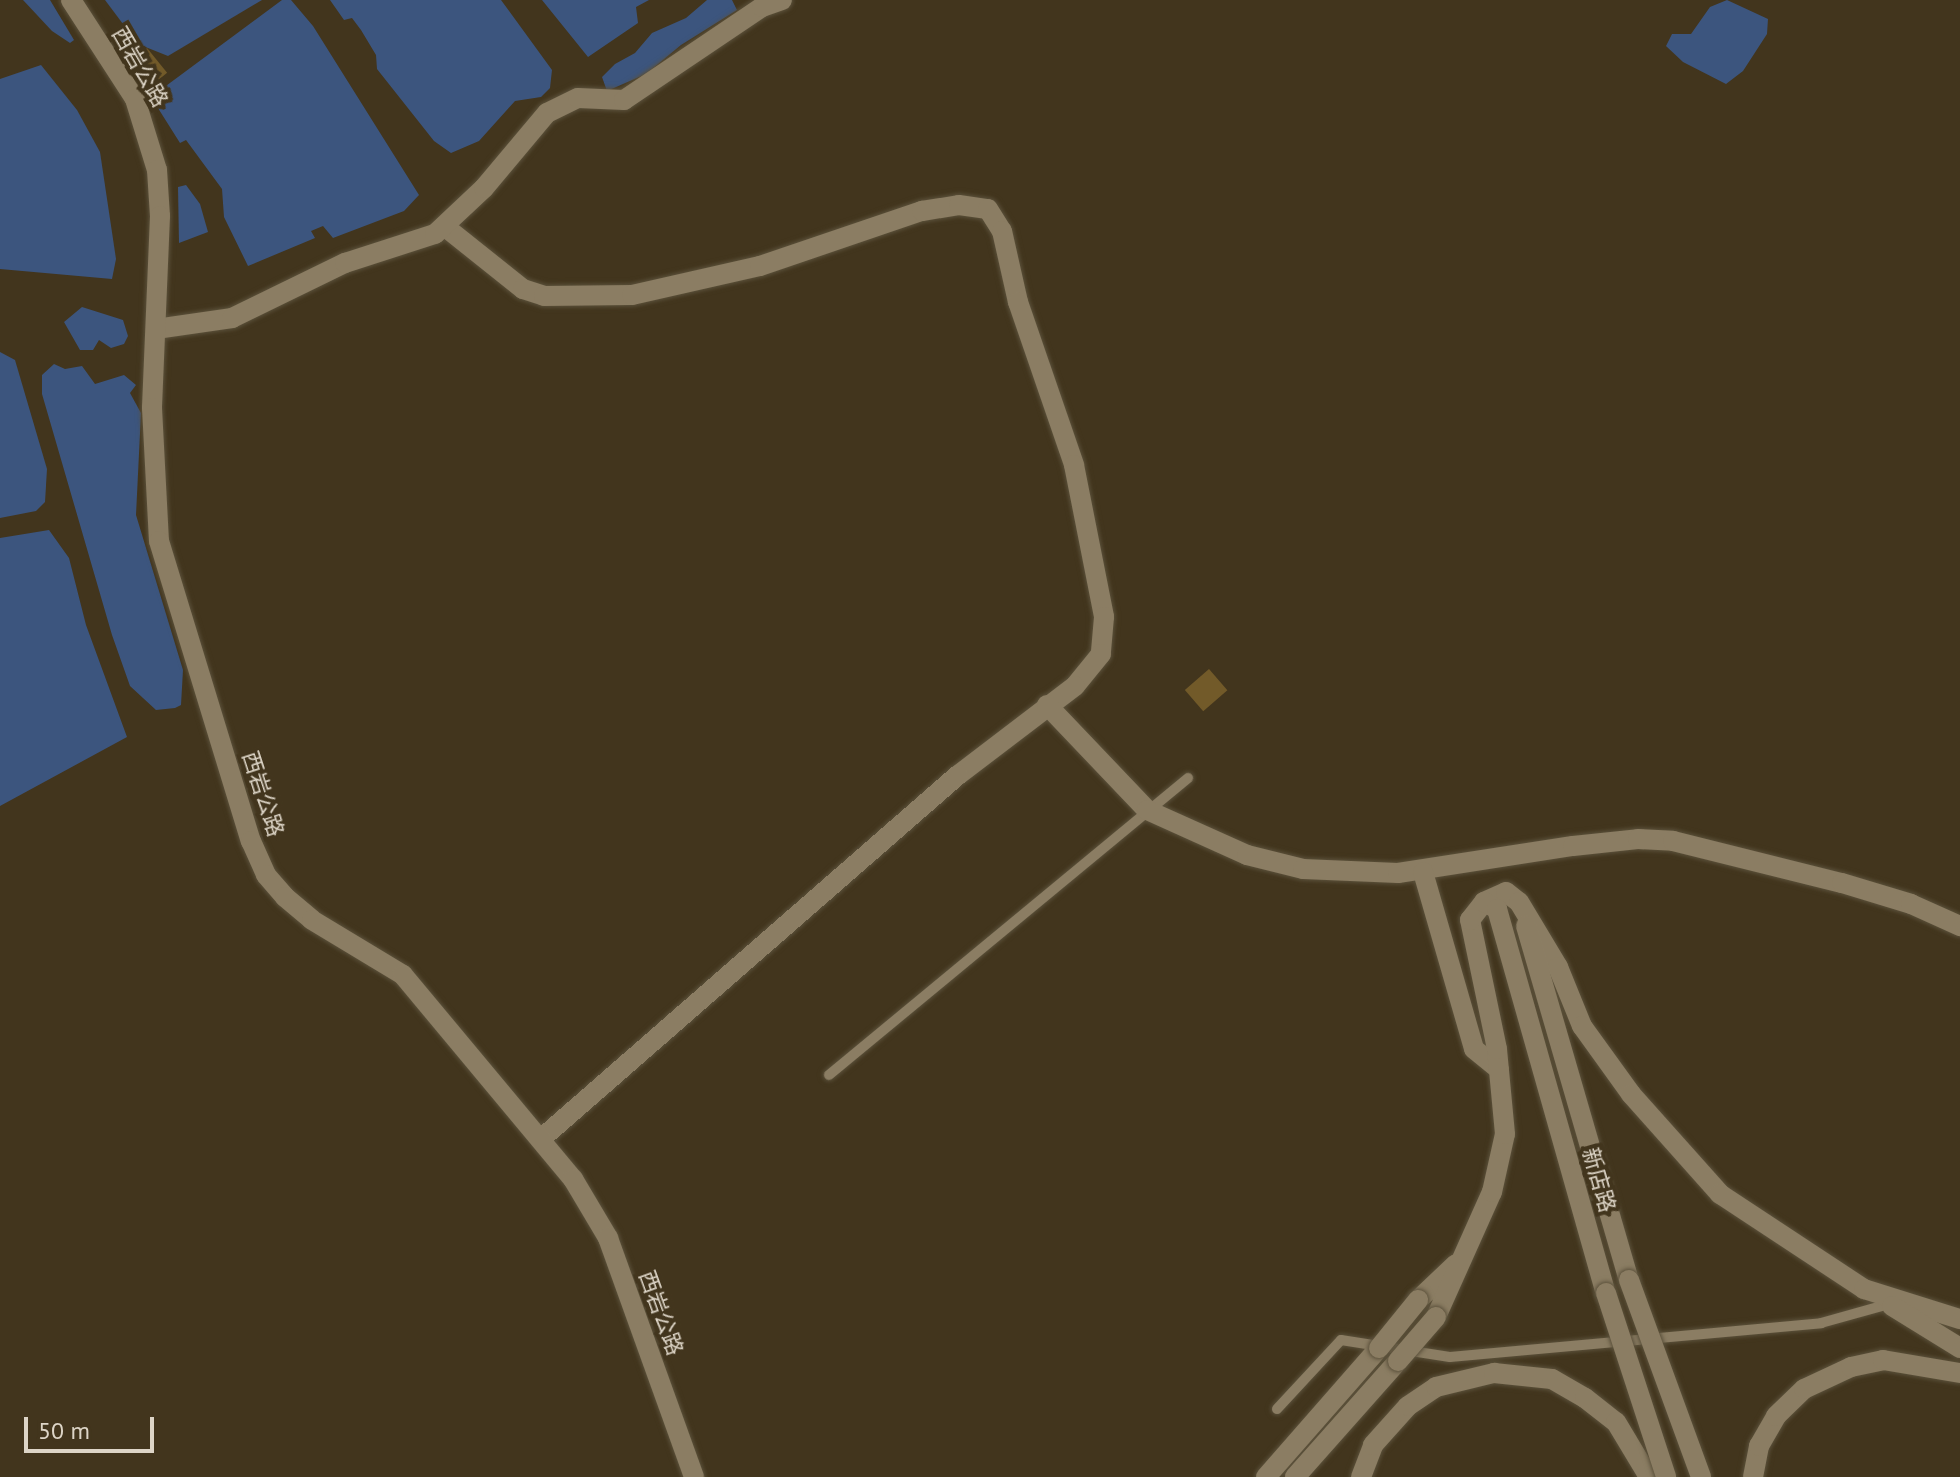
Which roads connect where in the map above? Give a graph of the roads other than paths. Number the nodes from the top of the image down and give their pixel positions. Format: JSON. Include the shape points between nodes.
{"nodes":[{"id":1,"x":71,"y":0,"type":"edge"},
{"id":2,"x":782,"y":0,"type":"edge"},
{"id":3,"x":444,"y":226,"type":"junction"},
{"id":4,"x":156,"y":329,"type":"junction"},
{"id":5,"x":1047,"y":705,"type":"junction"},
{"id":6,"x":1188,"y":778,"type":"dead end"},
{"id":7,"x":1147,"y":810,"type":"junction"},
{"id":8,"x":1423,"y":872,"type":"junction"},
{"id":9,"x":1484,"y":902,"type":"junction"},
{"id":10,"x":1519,"y":902,"type":"junction"},
{"id":11,"x":1960,"y":926,"type":"edge"},
{"id":12,"x":1499,"y":1069,"type":"junction"},
{"id":13,"x":829,"y":1075,"type":"dead end"},
{"id":14,"x":542,"y":1138,"type":"junction"},
{"id":15,"x":1468,"y":1253,"type":"junction"},
{"id":16,"x":1864,"y":1289,"type":"junction"},
{"id":17,"x":1889,"y":1304,"type":"junction"},
{"id":18,"x":1960,"y":1319,"type":"edge"},
{"id":19,"x":1960,"y":1348,"type":"edge"},
{"id":20,"x":1960,"y":1373,"type":"edge"},
{"id":21,"x":1277,"y":1409,"type":"dead end"},
{"id":22,"x":694,"y":1477,"type":"edge"},
{"id":23,"x":1266,"y":1477,"type":"edge"},
{"id":24,"x":1295,"y":1477,"type":"edge"},
{"id":25,"x":1361,"y":1477,"type":"edge"},
{"id":26,"x":1649,"y":1477,"type":"edge"},
{"id":27,"x":1666,"y":1477,"type":"edge"},
{"id":28,"x":1701,"y":1477,"type":"edge"},
{"id":29,"x":1753,"y":1477,"type":"edge"}],
"edges":[{"from":1,"to":4,"type":"street","name":"西岩公路","via":[[145,124],[160,216]]},
{"from":2,"to":3,"type":"street","via":[[762,7],[624,100],[578,98],[547,113]]},
{"from":3,"to":4,"type":"street","via":[[435,234],[345,263],[232,318]]},
{"from":3,"to":5,"type":"street","via":[[523,289],[544,296],[632,295],[760,266],[922,211],[959,205],[988,209],[1002,231],[1027,329],[1074,465],[1104,617],[1101,654],[1075,686]]},
{"from":4,"to":14,"type":"street","name":"西岩公路","via":[[153,495],[159,541],[266,875],[312,920],[403,975]]},
{"from":5,"to":7,"type":"street"},
{"from":5,"to":14,"type":"street","via":[[671,1021]]},
{"from":6,"to":7,"type":"lane"},
{"from":7,"to":8,"type":"street","via":[[1247,855],[1303,869]]},
{"from":7,"to":13,"type":"lane"},
{"from":8,"to":11,"type":"street","via":[[1573,846],[1673,841],[1856,887]]},
{"from":8,"to":12,"type":"street","via":[[1474,1049]]},
{"from":9,"to":10,"type":"street","via":[[1506,892]]},
{"from":9,"to":12,"type":"street","via":[[1470,920]]},
{"from":9,"to":27,"type":"street","name":"新店路","bridge":true,"via":[[1497,909],[1606,1293]]},
{"from":10,"to":16,"type":"street","via":[[1558,967],[1582,1026],[1631,1094],[1720,1194]]},
{"from":10,"to":28,"type":"street","name":"新店路","bridge":true,"via":[[1629,1280]]},
{"from":12,"to":15,"type":"street","via":[[1505,1134],[1492,1192]]},
{"from":14,"to":22,"type":"street","name":"西岩公路","via":[[608,1238]]},
{"from":15,"to":23,"type":"street","bridge":true,"via":[[1418,1300]]},
{"from":15,"to":24,"type":"street","bridge":true,"via":[[1436,1317]]},
{"from":16,"to":17,"type":"street"},
{"from":16,"to":18,"type":"street"},
{"from":17,"to":19,"type":"street"},
{"from":17,"to":21,"type":"lane","via":[[1821,1323],[1450,1357],[1341,1340]]},
{"from":20,"to":29,"type":"street","via":[[1883,1360],[1804,1389],[1776,1416],[1759,1446]]},
{"from":25,"to":26,"type":"street","via":[[1373,1445],[1408,1406],[1436,1387],[1494,1373],[1552,1379],[1616,1422]]}]}
